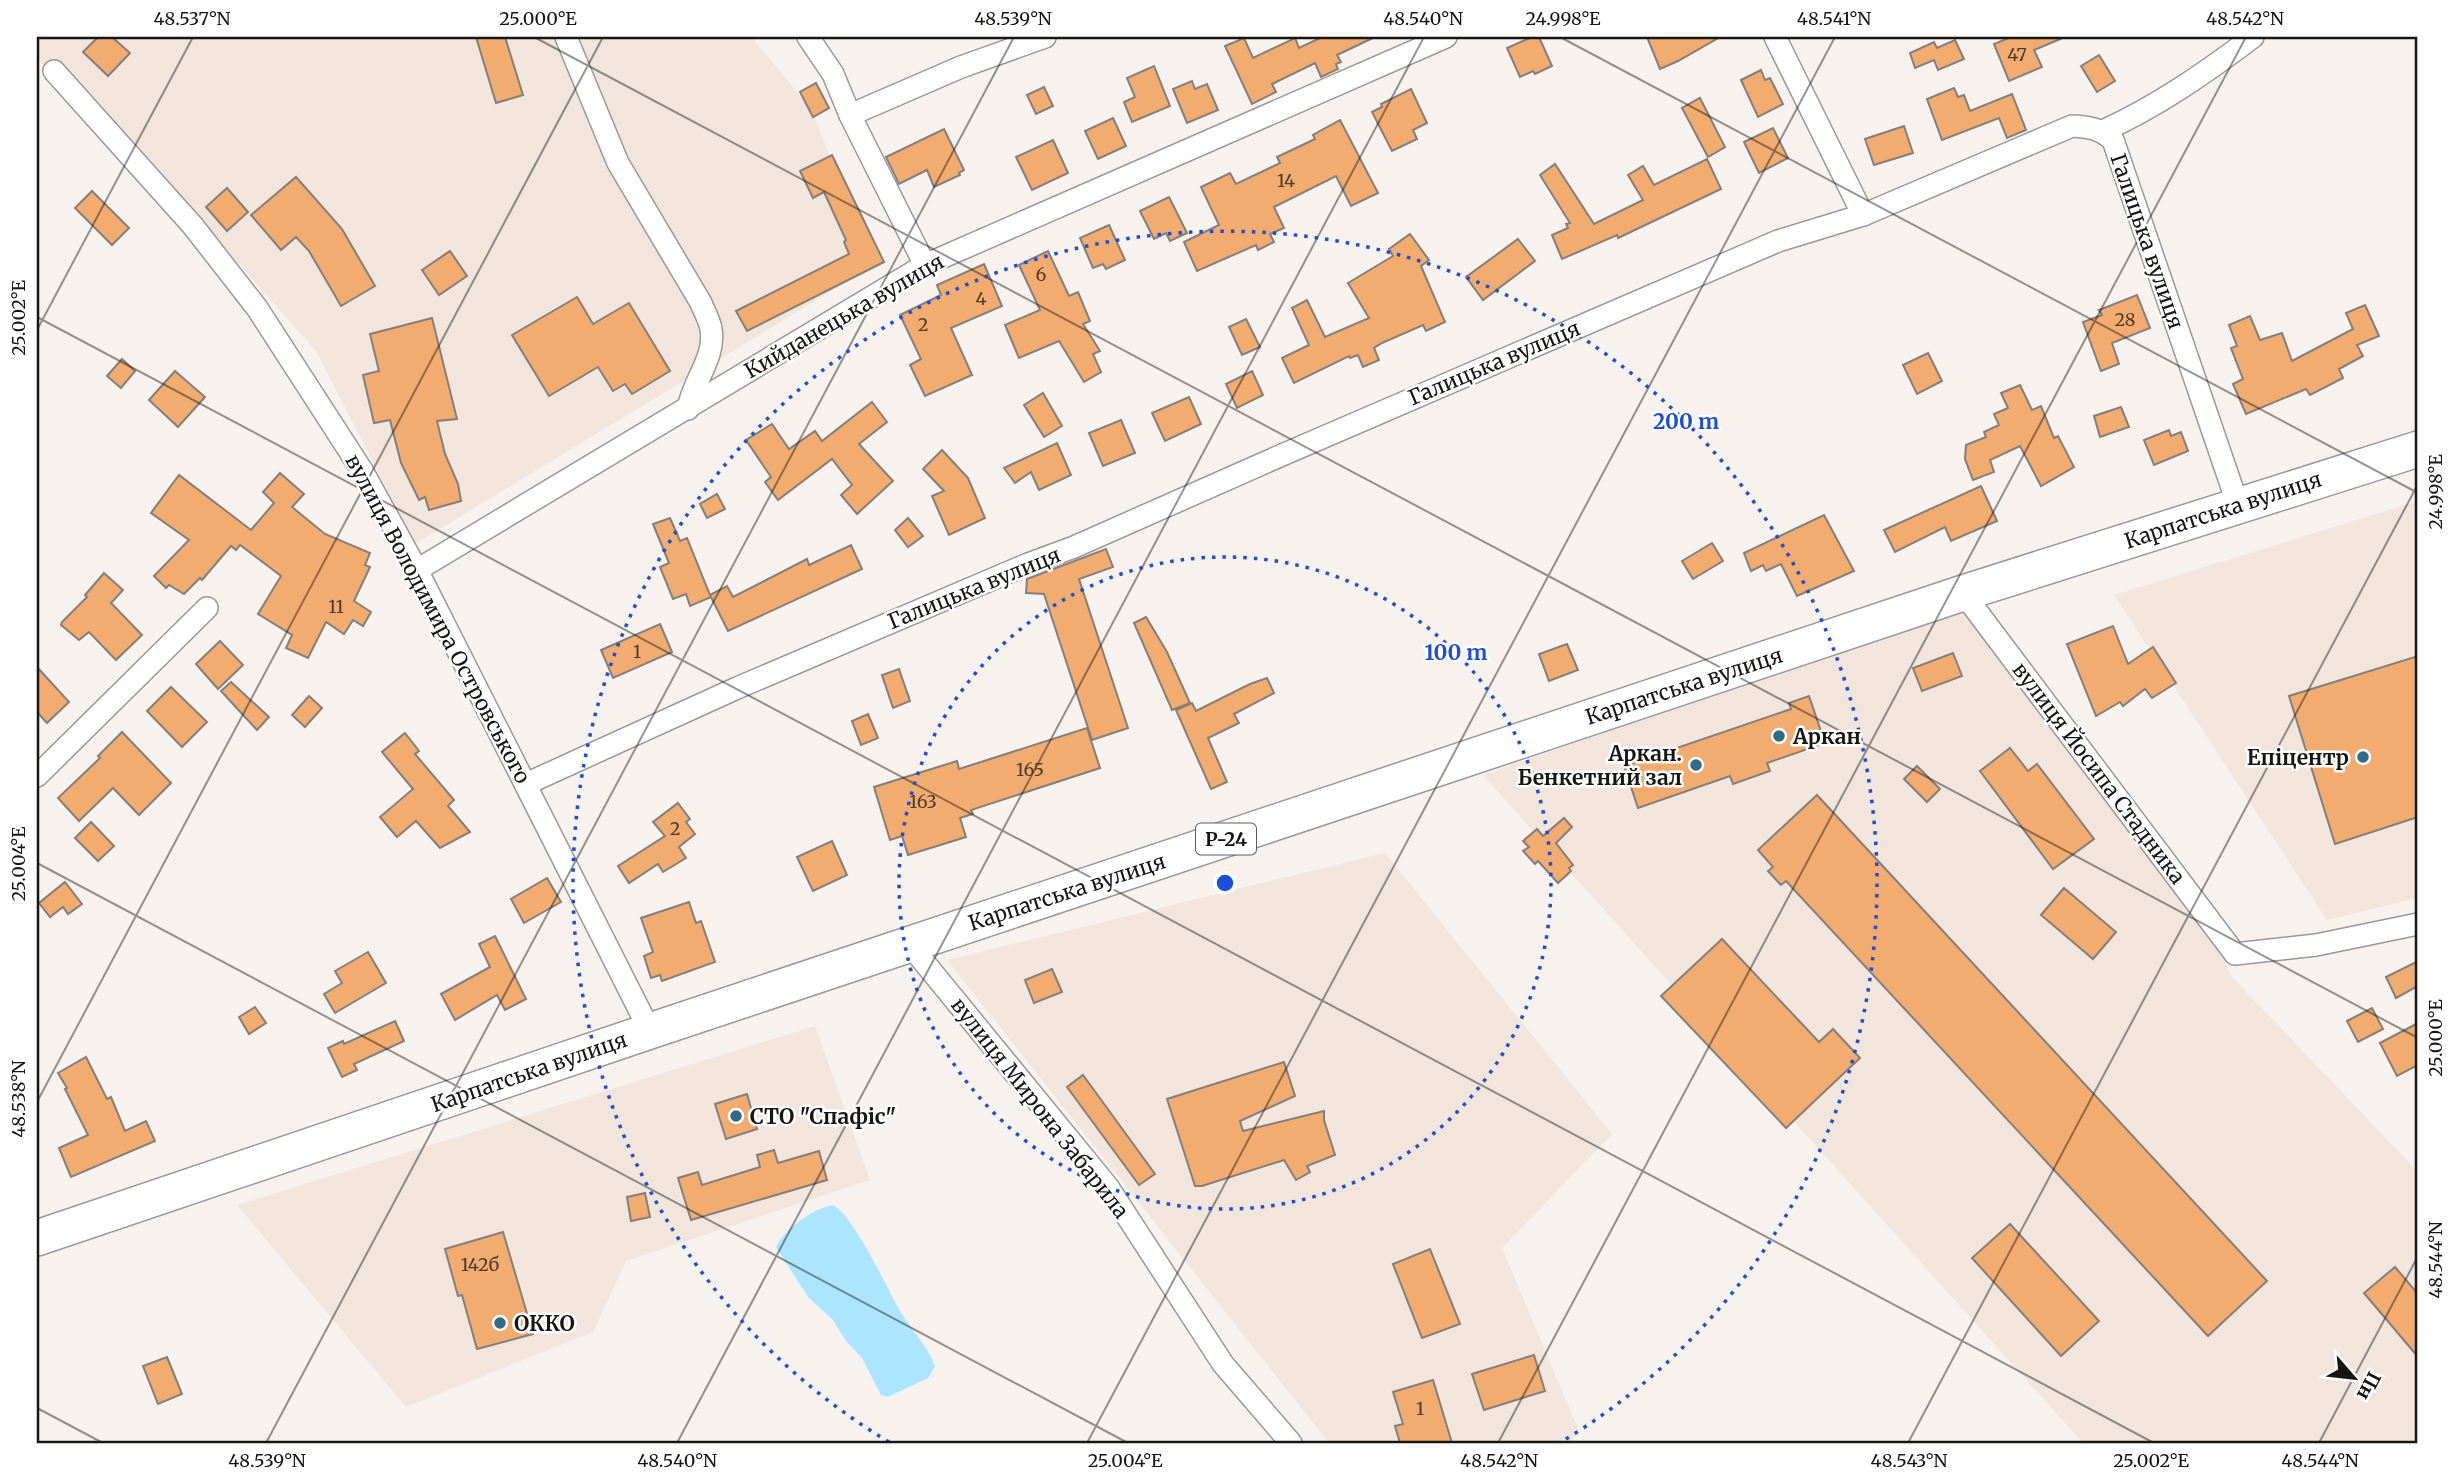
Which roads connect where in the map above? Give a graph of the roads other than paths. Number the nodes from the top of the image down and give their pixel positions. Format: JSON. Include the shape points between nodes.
{"nodes":[{"id":1,"x":566,"y":37,"type":"edge"},
{"id":2,"x":808,"y":37,"type":"edge"},
{"id":3,"x":1045,"y":37,"type":"edge"},
{"id":4,"x":1446,"y":37,"type":"edge"},
{"id":5,"x":1775,"y":37,"type":"edge"},
{"id":6,"x":2253,"y":37,"type":"edge"},
{"id":7,"x":54,"y":71,"type":"dead end"},
{"id":8,"x":850,"y":115,"type":"junction"},
{"id":9,"x":2103,"y":131,"type":"junction"},
{"id":10,"x":1863,"y":215,"type":"junction"},
{"id":11,"x":925,"y":265,"type":"junction"},
{"id":12,"x":688,"y":409,"type":"junction"},
{"id":13,"x":2418,"y":449,"type":"edge"},
{"id":14,"x":2238,"y":505,"type":"junction"},
{"id":15,"x":417,"y":570,"type":"junction"},
{"id":16,"x":1963,"y":593,"type":"junction"},
{"id":17,"x":207,"y":608,"type":"dead end"},
{"id":18,"x":37,"y":776,"type":"edge"},
{"id":19,"x":526,"y":783,"type":"junction"},
{"id":20,"x":2418,"y":924,"type":"edge"},
{"id":21,"x":910,"y":945,"type":"junction"},
{"id":22,"x":650,"y":1031,"type":"junction"},
{"id":23,"x":37,"y":1238,"type":"edge"},
{"id":24,"x":1291,"y":1443,"type":"edge"}],
"edges":[{"from":1,"to":12,"type":"street","via":[[618,163],[701,303],[711,328],[712,346]]},
{"from":2,"to":8,"type":"street","via":[[833,74]]},
{"from":3,"to":8,"type":"street"},
{"from":4,"to":11,"type":"street","name":"Кийданецька вулиця"},
{"from":5,"to":10,"type":"street"},
{"from":6,"to":9,"type":"street","via":[[2179,91]]},
{"from":7,"to":15,"type":"street","name":"вулиця Володимира Островського","via":[[193,226],[257,308],[363,472]]},
{"from":8,"to":11,"type":"street"},
{"from":9,"to":10,"type":"street","name":"Галицька вулиця","via":[[2072,126]]},
{"from":9,"to":14,"type":"street","name":"Галицька вулиця","via":[[2113,140]]},
{"from":10,"to":19,"type":"street","name":"Галицька вулиця","via":[[1753,251]]},
{"from":11,"to":12,"type":"street","name":"Кийданецька вулиця"},
{"from":12,"to":15,"type":"street","name":"Кийданецька вулиця"},
{"from":13,"to":14,"type":"main road","name":"Карпатська вулиця","number":"Р-24"},
{"from":14,"to":16,"type":"main road","name":"Карпатська вулиця","number":"Р-24"},
{"from":15,"to":19,"type":"street","name":"вулиця Володимира Островського"},
{"from":16,"to":20,"type":"street","name":"вулиця Йосипа Стадника","via":[[2235,954],[2316,945]]},
{"from":16,"to":21,"type":"main road","name":"Карпатська вулиця","number":"Р-24"},
{"from":17,"to":18,"type":"street"},
{"from":19,"to":22,"type":"street","name":"вулиця Володимира Островського"},
{"from":21,"to":22,"type":"main road","name":"Карпатська вулиця","number":"Р-24"},
{"from":21,"to":24,"type":"street","name":"вулиця Мирона Забарила","via":[[1108,1187],[1223,1364]]},
{"from":22,"to":23,"type":"main road","name":"Карпатська вулиця","number":"Р-24"}]}
